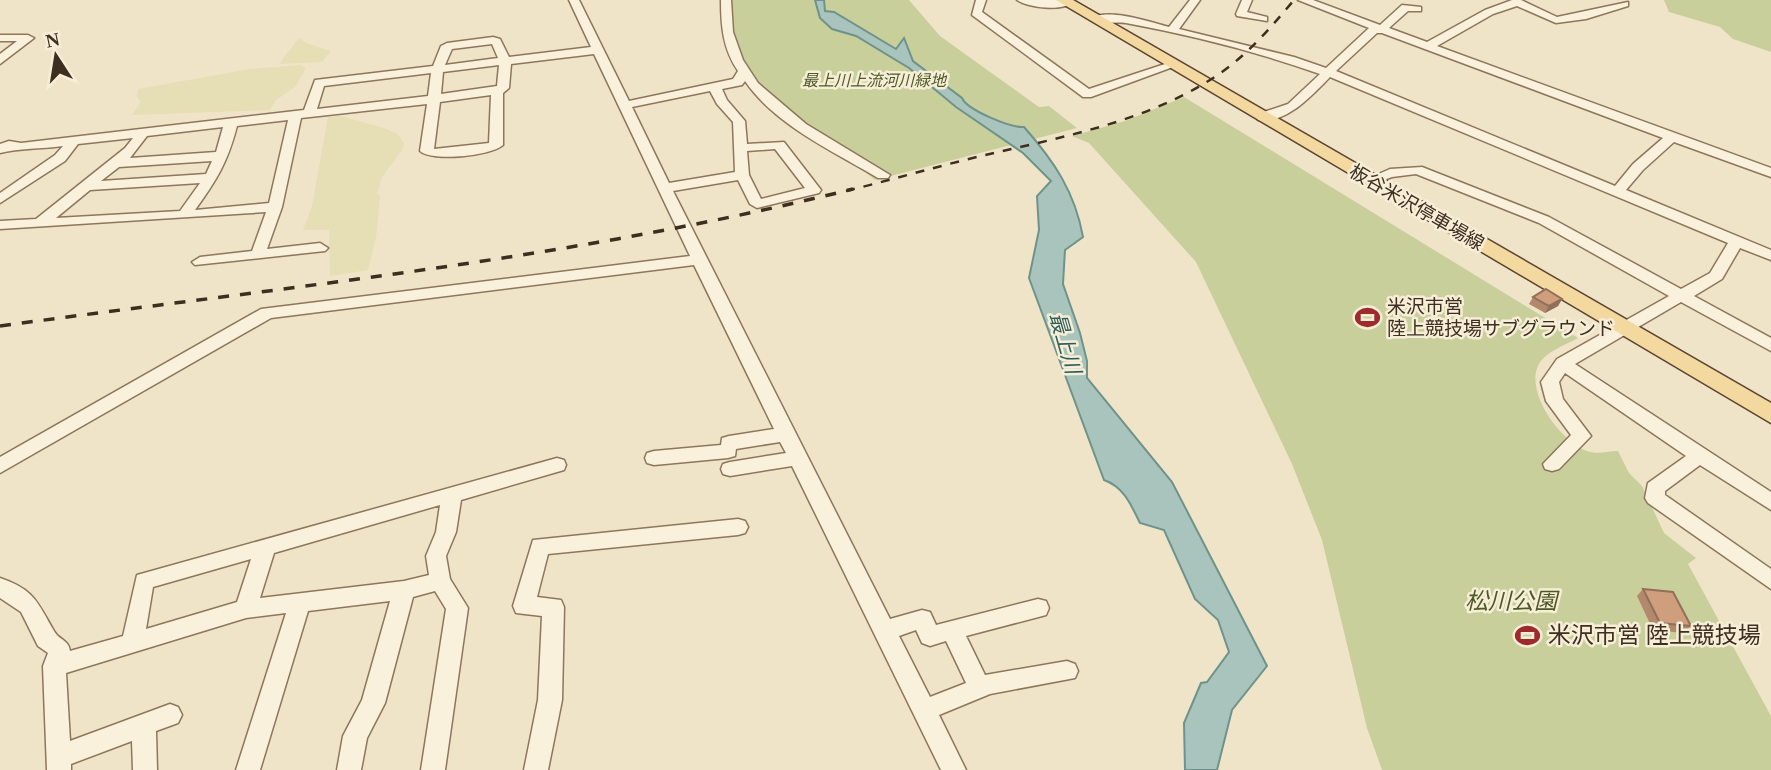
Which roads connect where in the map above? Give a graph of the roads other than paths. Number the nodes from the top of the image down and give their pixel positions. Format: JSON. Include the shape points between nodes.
{"nodes":[{"id":1,"x":574,"y":0,"type":"edge"},
{"id":2,"x":726,"y":0,"type":"edge"},
{"id":3,"x":981,"y":0,"type":"edge"},
{"id":4,"x":1022,"y":0,"type":"edge"},
{"id":5,"x":1195,"y":0,"type":"edge"},
{"id":6,"x":1247,"y":0,"type":"edge"},
{"id":7,"x":1303,"y":0,"type":"edge"},
{"id":8,"x":1065,"y":2,"type":"edge"},
{"id":9,"x":1624,"y":4,"type":"dead end"},
{"id":10,"x":1417,"y":9,"type":"dead end"},
{"id":11,"x":1095,"y":19,"type":"junction"},
{"id":12,"x":1264,"y":19,"type":"dead end"},
{"id":13,"x":1378,"y":29,"type":"junction"},
{"id":14,"x":1172,"y":31,"type":"junction"},
{"id":15,"x":0,"y":38,"type":"edge"},
{"id":16,"x":1426,"y":47,"type":"junction"},
{"id":17,"x":598,"y":50,"type":"junction"},
{"id":18,"x":0,"y":60,"type":"edge"},
{"id":19,"x":505,"y":60,"type":"junction"},
{"id":20,"x":1175,"y":64,"type":"junction"},
{"id":21,"x":438,"y":68,"type":"junction"},
{"id":22,"x":1330,"y":73,"type":"junction"},
{"id":23,"x":743,"y":74,"type":"junction"},
{"id":24,"x":716,"y":88,"type":"junction"},
{"id":25,"x":497,"y":91,"type":"junction"},
{"id":26,"x":434,"y":99,"type":"junction"},
{"id":27,"x":625,"y":105,"type":"junction"},
{"id":28,"x":302,"y":115,"type":"junction"},
{"id":29,"x":1262,"y":117,"type":"junction"},
{"id":30,"x":231,"y":123,"type":"junction"},
{"id":31,"x":143,"y":133,"type":"junction"},
{"id":32,"x":1672,"y":137,"type":"junction"},
{"id":33,"x":74,"y":141,"type":"junction"},
{"id":34,"x":3,"y":143,"type":"edge"},
{"id":35,"x":741,"y":148,"type":"junction"},
{"id":36,"x":223,"y":156,"type":"junction"},
{"id":37,"x":115,"y":163,"type":"junction"},
{"id":38,"x":1771,"y":173,"type":"edge"},
{"id":39,"x":883,"y":174,"type":"dead end"},
{"id":40,"x":742,"y":175,"type":"junction"},
{"id":41,"x":212,"y":178,"type":"junction"},
{"id":42,"x":1372,"y":180,"type":"junction"},
{"id":43,"x":86,"y":186,"type":"junction"},
{"id":44,"x":666,"y":188,"type":"junction"},
{"id":45,"x":6,"y":189,"type":"edge"},
{"id":46,"x":1618,"y":191,"type":"junction"},
{"id":47,"x":0,"y":199,"type":"edge"},
{"id":48,"x":275,"y":207,"type":"junction"},
{"id":49,"x":184,"y":215,"type":"junction"},
{"id":50,"x":40,"y":223,"type":"junction"},
{"id":51,"x":4,"y":228,"type":"edge"},
{"id":52,"x":1737,"y":241,"type":"junction"},
{"id":53,"x":320,"y":248,"type":"dead end"},
{"id":54,"x":258,"y":255,"type":"junction"},
{"id":55,"x":1771,"y":255,"type":"edge"},
{"id":56,"x":700,"y":260,"type":"junction"},
{"id":57,"x":200,"y":262,"type":"dead end"},
{"id":58,"x":1681,"y":296,"type":"junction"},
{"id":59,"x":1623,"y":328,"type":"junction"},
{"id":60,"x":1771,"y":345,"type":"edge"},
{"id":61,"x":1563,"y":363,"type":"junction"},
{"id":62,"x":1771,"y":414,"type":"edge"},
{"id":63,"x":785,"y":433,"type":"junction"},
{"id":64,"x":729,"y":454,"type":"junction"},
{"id":65,"x":1699,"y":456,"type":"junction"},
{"id":66,"x":654,"y":458,"type":"dead end"},
{"id":67,"x":798,"y":458,"type":"junction"},
{"id":68,"x":1552,"y":464,"type":"dead end"},
{"id":69,"x":557,"y":465,"type":"dead end"},
{"id":70,"x":0,"y":466,"type":"edge"},
{"id":71,"x":452,"y":495,"type":"junction"},
{"id":72,"x":1771,"y":502,"type":"edge"},
{"id":73,"x":738,"y":527,"type":"dead end"},
{"id":74,"x":266,"y":545,"type":"junction"},
{"id":75,"x":1771,"y":580,"type":"edge"},
{"id":76,"x":440,"y":581,"type":"junction"},
{"id":77,"x":0,"y":587,"type":"edge"},
{"id":78,"x":404,"y":590,"type":"junction"},
{"id":79,"x":300,"y":602,"type":"junction"},
{"id":80,"x":246,"y":608,"type":"junction"},
{"id":81,"x":1038,"y":608,"type":"dead end"},
{"id":82,"x":952,"y":630,"type":"junction"},
{"id":83,"x":884,"y":631,"type":"junction"},
{"id":84,"x":133,"y":643,"type":"junction"},
{"id":85,"x":54,"y":666,"type":"junction"},
{"id":86,"x":1067,"y":671,"type":"dead end"},
{"id":87,"x":979,"y":686,"type":"junction"},
{"id":88,"x":924,"y":710,"type":"junction"},
{"id":89,"x":170,"y":715,"type":"dead end"},
{"id":90,"x":144,"y":724,"type":"junction"},
{"id":91,"x":59,"y":764,"type":"edge"},
{"id":92,"x":145,"y":770,"type":"edge"},
{"id":93,"x":248,"y":770,"type":"edge"},
{"id":94,"x":349,"y":770,"type":"edge"},
{"id":95,"x":433,"y":770,"type":"edge"},
{"id":96,"x":536,"y":770,"type":"edge"},
{"id":97,"x":954,"y":770,"type":"edge"}],
"edges":[{"from":1,"to":17,"type":"street"},
{"from":2,"to":23,"type":"street","via":[[727,36]]},
{"from":3,"to":20,"type":"street","via":[[976,13],[1087,94]]},
{"from":4,"to":8,"type":"street"},
{"from":5,"to":14,"type":"street"},
{"from":6,"to":12,"type":"street","via":[[1241,14]]},
{"from":7,"to":13,"type":"street"},
{"from":8,"to":11,"type":"main road","name":"板谷米沢停車場線"},
{"from":9,"to":16,"type":"street","via":[[1556,20],[1517,2]]},
{"from":10,"to":13,"type":"street","via":[[1406,7]]},
{"from":11,"to":14,"type":"street","via":[[1123,19]]},
{"from":11,"to":20,"type":"main road","name":"板谷米沢停車場線"},
{"from":13,"to":16,"type":"street"},
{"from":13,"to":22,"type":"street"},
{"from":14,"to":22,"type":"street"},
{"from":15,"to":18,"type":"street","via":[[27,38]]},
{"from":16,"to":32,"type":"street"},
{"from":17,"to":19,"type":"street"},
{"from":17,"to":27,"type":"street"},
{"from":19,"to":21,"type":"street"},
{"from":19,"to":21,"type":"street","via":[[496,41],[466,43],[447,46]]},
{"from":19,"to":25,"type":"street","via":[[503,88]]},
{"from":20,"to":29,"type":"main road","name":"板谷米沢停車場線"},
{"from":21,"to":26,"type":"street"},
{"from":21,"to":28,"type":"street","via":[[319,83]]},
{"from":22,"to":29,"type":"street","via":[[1292,107]]},
{"from":22,"to":46,"type":"street"},
{"from":23,"to":24,"type":"street","via":[[738,82]]},
{"from":23,"to":39,"type":"street","via":[[784,115]]},
{"from":24,"to":27,"type":"street"},
{"from":24,"to":35,"type":"street","via":[[739,121]]},
{"from":25,"to":26,"type":"street"},
{"from":25,"to":26,"type":"street","via":[[496,145],[489,148],[427,151]]},
{"from":26,"to":28,"type":"street"},
{"from":27,"to":44,"type":"street"},
{"from":28,"to":30,"type":"street"},
{"from":28,"to":48,"type":"street"},
{"from":29,"to":42,"type":"main road","name":"板谷米沢停車場線"},
{"from":30,"to":31,"type":"street"},
{"from":30,"to":36,"type":"street"},
{"from":31,"to":33,"type":"street"},
{"from":31,"to":37,"type":"street"},
{"from":32,"to":38,"type":"street"},
{"from":32,"to":46,"type":"street"},
{"from":33,"to":34,"type":"street","via":[[21,147]]},
{"from":33,"to":45,"type":"street","via":[[60,158]]},
{"from":35,"to":40,"type":"street"},
{"from":35,"to":40,"type":"street","via":[[779,145],[814,190],[757,204]]},
{"from":36,"to":37,"type":"street"},
{"from":36,"to":41,"type":"street"},
{"from":37,"to":43,"type":"street"},
{"from":40,"to":44,"type":"street"},
{"from":41,"to":43,"type":"street"},
{"from":41,"to":49,"type":"street"},
{"from":42,"to":58,"type":"street","via":[[1417,170],[1544,220]]},
{"from":42,"to":59,"type":"main road","name":"板谷米沢停車場線"},
{"from":43,"to":50,"type":"street"},
{"from":44,"to":56,"type":"street"},
{"from":45,"to":47,"type":"street"},
{"from":46,"to":52,"type":"street"},
{"from":48,"to":49,"type":"street"},
{"from":48,"to":54,"type":"street"},
{"from":49,"to":50,"type":"street"},
{"from":50,"to":51,"type":"street"},
{"from":52,"to":55,"type":"street"},
{"from":52,"to":58,"type":"street","via":[[1716,276]]},
{"from":53,"to":54,"type":"street"},
{"from":54,"to":57,"type":"street"},
{"from":56,"to":63,"type":"street"},
{"from":56,"to":70,"type":"street","via":[[267,313]]},
{"from":58,"to":59,"type":"street"},
{"from":58,"to":60,"type":"street"},
{"from":59,"to":61,"type":"street"},
{"from":59,"to":62,"type":"main road","name":"板谷米沢停車場線"},
{"from":61,"to":65,"type":"street"},
{"from":61,"to":68,"type":"street","via":[[1550,383],[1555,401],[1582,436]]},
{"from":63,"to":64,"type":"street"},
{"from":63,"to":67,"type":"street"},
{"from":64,"to":66,"type":"street"},
{"from":64,"to":67,"type":"street"},
{"from":65,"to":72,"type":"street"},
{"from":65,"to":75,"type":"street","via":[[1655,488],[1655,498]]},
{"from":67,"to":83,"type":"street"},
{"from":69,"to":71,"type":"street"},
{"from":71,"to":74,"type":"street"},
{"from":71,"to":76,"type":"street","via":[[446,532],[436,556]]},
{"from":73,"to":96,"type":"street","via":[[540,546],[524,606],[553,607],[550,700]]},
{"from":74,"to":80,"type":"street"},
{"from":74,"to":84,"type":"street","via":[[144,581]]},
{"from":76,"to":78,"type":"street"},
{"from":76,"to":95,"type":"street","via":[[457,608]]},
{"from":77,"to":85,"type":"street","via":[[29,605],[46,639],[60,649]]},
{"from":78,"to":79,"type":"street"},
{"from":78,"to":94,"type":"street","via":[[373,703],[355,736]]},
{"from":79,"to":80,"type":"street"},
{"from":79,"to":93,"type":"street"},
{"from":80,"to":84,"type":"street"},
{"from":81,"to":82,"type":"street"},
{"from":82,"to":83,"type":"street","via":[[930,636],[922,619]]},
{"from":82,"to":87,"type":"street"},
{"from":83,"to":88,"type":"street"},
{"from":84,"to":85,"type":"street"},
{"from":85,"to":91,"type":"street"},
{"from":86,"to":87,"type":"street"},
{"from":87,"to":88,"type":"street"},
{"from":88,"to":97,"type":"street"},
{"from":89,"to":90,"type":"street"},
{"from":90,"to":91,"type":"street"},
{"from":90,"to":92,"type":"street"}]}
